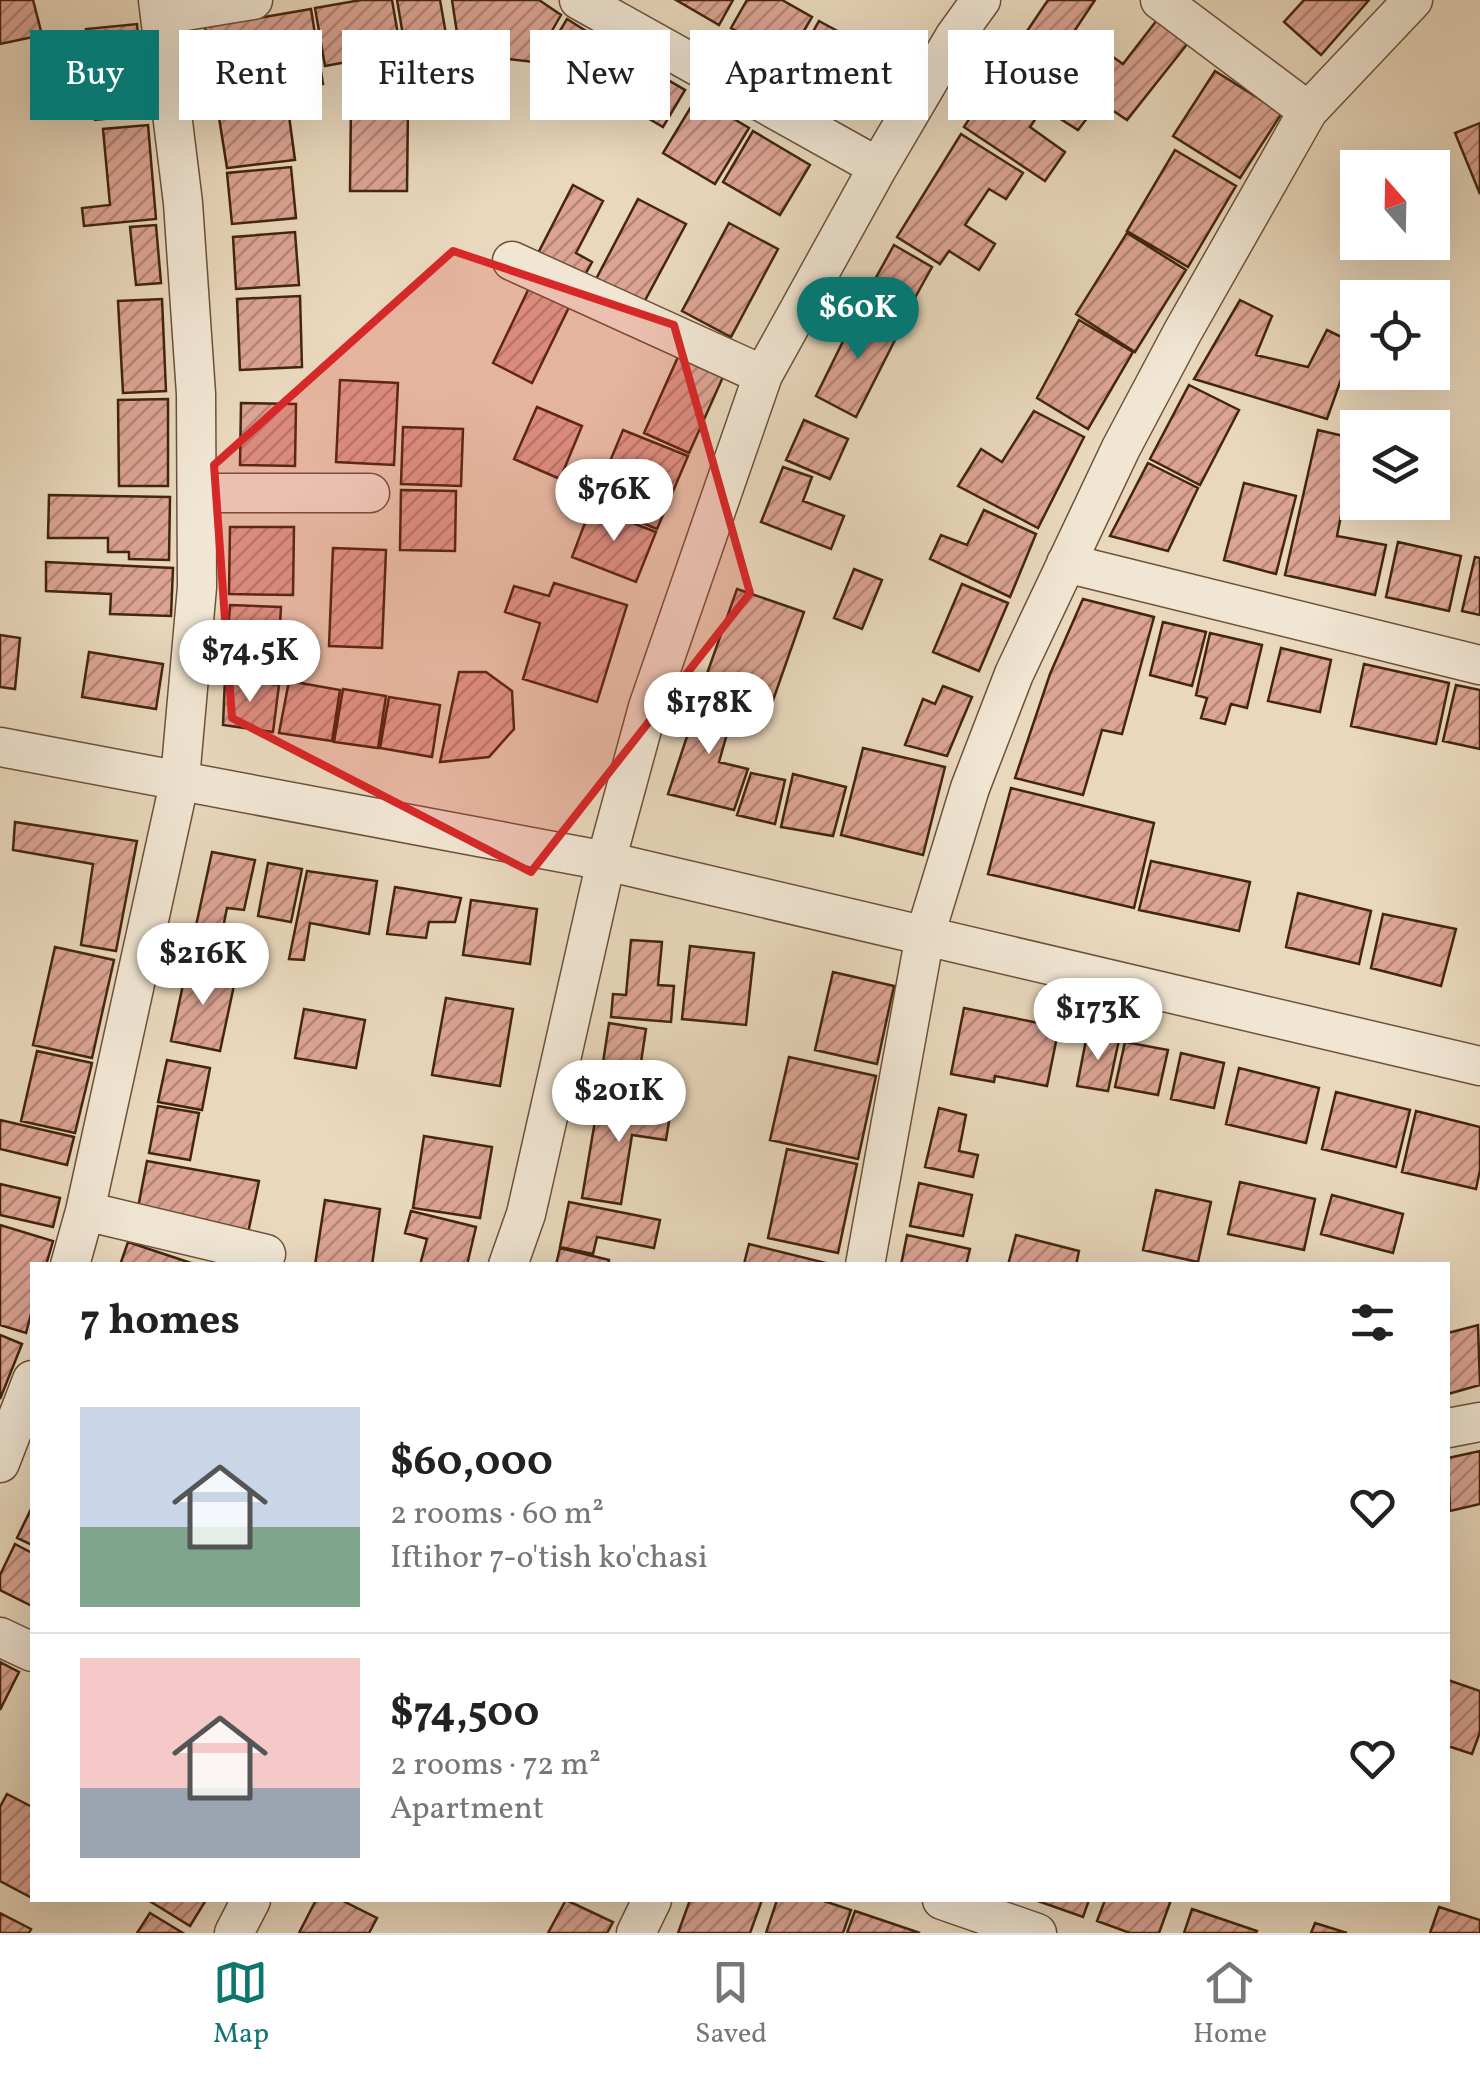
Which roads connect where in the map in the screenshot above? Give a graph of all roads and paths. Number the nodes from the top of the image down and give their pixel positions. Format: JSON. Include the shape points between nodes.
{"nodes":[{"id":1,"x":252,"y":0,"type":"edge"},
{"id":2,"x":579,"y":0,"type":"edge"},
{"id":3,"x":981,"y":0,"type":"edge"},
{"id":4,"x":1160,"y":0,"type":"edge"},
{"id":5,"x":1414,"y":0,"type":"edge"},
{"id":6,"x":159,"y":8,"type":"edge"},
{"id":7,"x":1308,"y":111,"type":"junction"},
{"id":8,"x":878,"y":167,"type":"junction"},
{"id":9,"x":512,"y":261,"type":"dead end"},
{"id":10,"x":764,"y":375,"type":"junction"},
{"id":11,"x":199,"y":493,"type":"junction"},
{"id":12,"x":370,"y":493,"type":"dead end"},
{"id":13,"x":1066,"y":563,"type":"junction"},
{"id":14,"x":1480,"y":665,"type":"edge"},
{"id":15,"x":0,"y":747,"type":"edge"},
{"id":16,"x":180,"y":778,"type":"junction"},
{"id":17,"x":606,"y":861,"type":"junction"},
{"id":18,"x":925,"y":935,"type":"junction"},
{"id":19,"x":1480,"y":1066,"type":"edge"},
{"id":20,"x":85,"y":1211,"type":"junction"},
{"id":21,"x":266,"y":1254,"type":"dead end"},
{"id":22,"x":71,"y":1262,"type":"edge"},
{"id":23,"x":509,"y":1262,"type":"edge"},
{"id":24,"x":866,"y":1262,"type":"edge"},
{"id":25,"x":30,"y":1385,"type":"edge"},
{"id":26,"x":1480,"y":1422,"type":"edge"},
{"id":27,"x":1450,"y":1428,"type":"edge"},
{"id":28,"x":0,"y":1463,"type":"edge"},
{"id":29,"x":0,"y":1637,"type":"edge"},
{"id":30,"x":30,"y":1651,"type":"edge"},
{"id":31,"x":250,"y":1902,"type":"edge"},
{"id":32,"x":651,"y":1902,"type":"edge"},
{"id":33,"x":948,"y":1902,"type":"edge"},
{"id":34,"x":234,"y":1933,"type":"edge"},
{"id":35,"x":636,"y":1933,"type":"edge"},
{"id":36,"x":1037,"y":1933,"type":"edge"}],
"edges":[{"from":1,"to":6,"type":"street"},
{"from":2,"to":8,"type":"street"},
{"from":3,"to":8,"type":"street"},
{"from":4,"to":7,"type":"street"},
{"from":5,"to":7,"type":"street"},
{"from":6,"to":11,"type":"street","via":[[183,203]]},
{"from":7,"to":13,"type":"street","via":[[1182,333]]},
{"from":8,"to":10,"type":"street"},
{"from":9,"to":10,"type":"street"},
{"from":10,"to":17,"type":"street","via":[[648,707]]},
{"from":11,"to":12,"type":"street"},
{"from":11,"to":16,"type":"street"},
{"from":13,"to":14,"type":"street"},
{"from":13,"to":18,"type":"street","via":[[970,788]]},
{"from":15,"to":16,"type":"street"},
{"from":16,"to":17,"type":"street"},
{"from":16,"to":20,"type":"street"},
{"from":17,"to":18,"type":"street"},
{"from":17,"to":23,"type":"street","via":[[526,1214]]},
{"from":18,"to":19,"type":"street"},
{"from":18,"to":24,"type":"street"},
{"from":20,"to":21,"type":"street"},
{"from":20,"to":22,"type":"street"},
{"from":25,"to":28,"type":"street"},
{"from":26,"to":27,"type":"street"},
{"from":29,"to":30,"type":"street"},
{"from":31,"to":34,"type":"street"},
{"from":32,"to":35,"type":"street"},
{"from":33,"to":36,"type":"street"}]}
